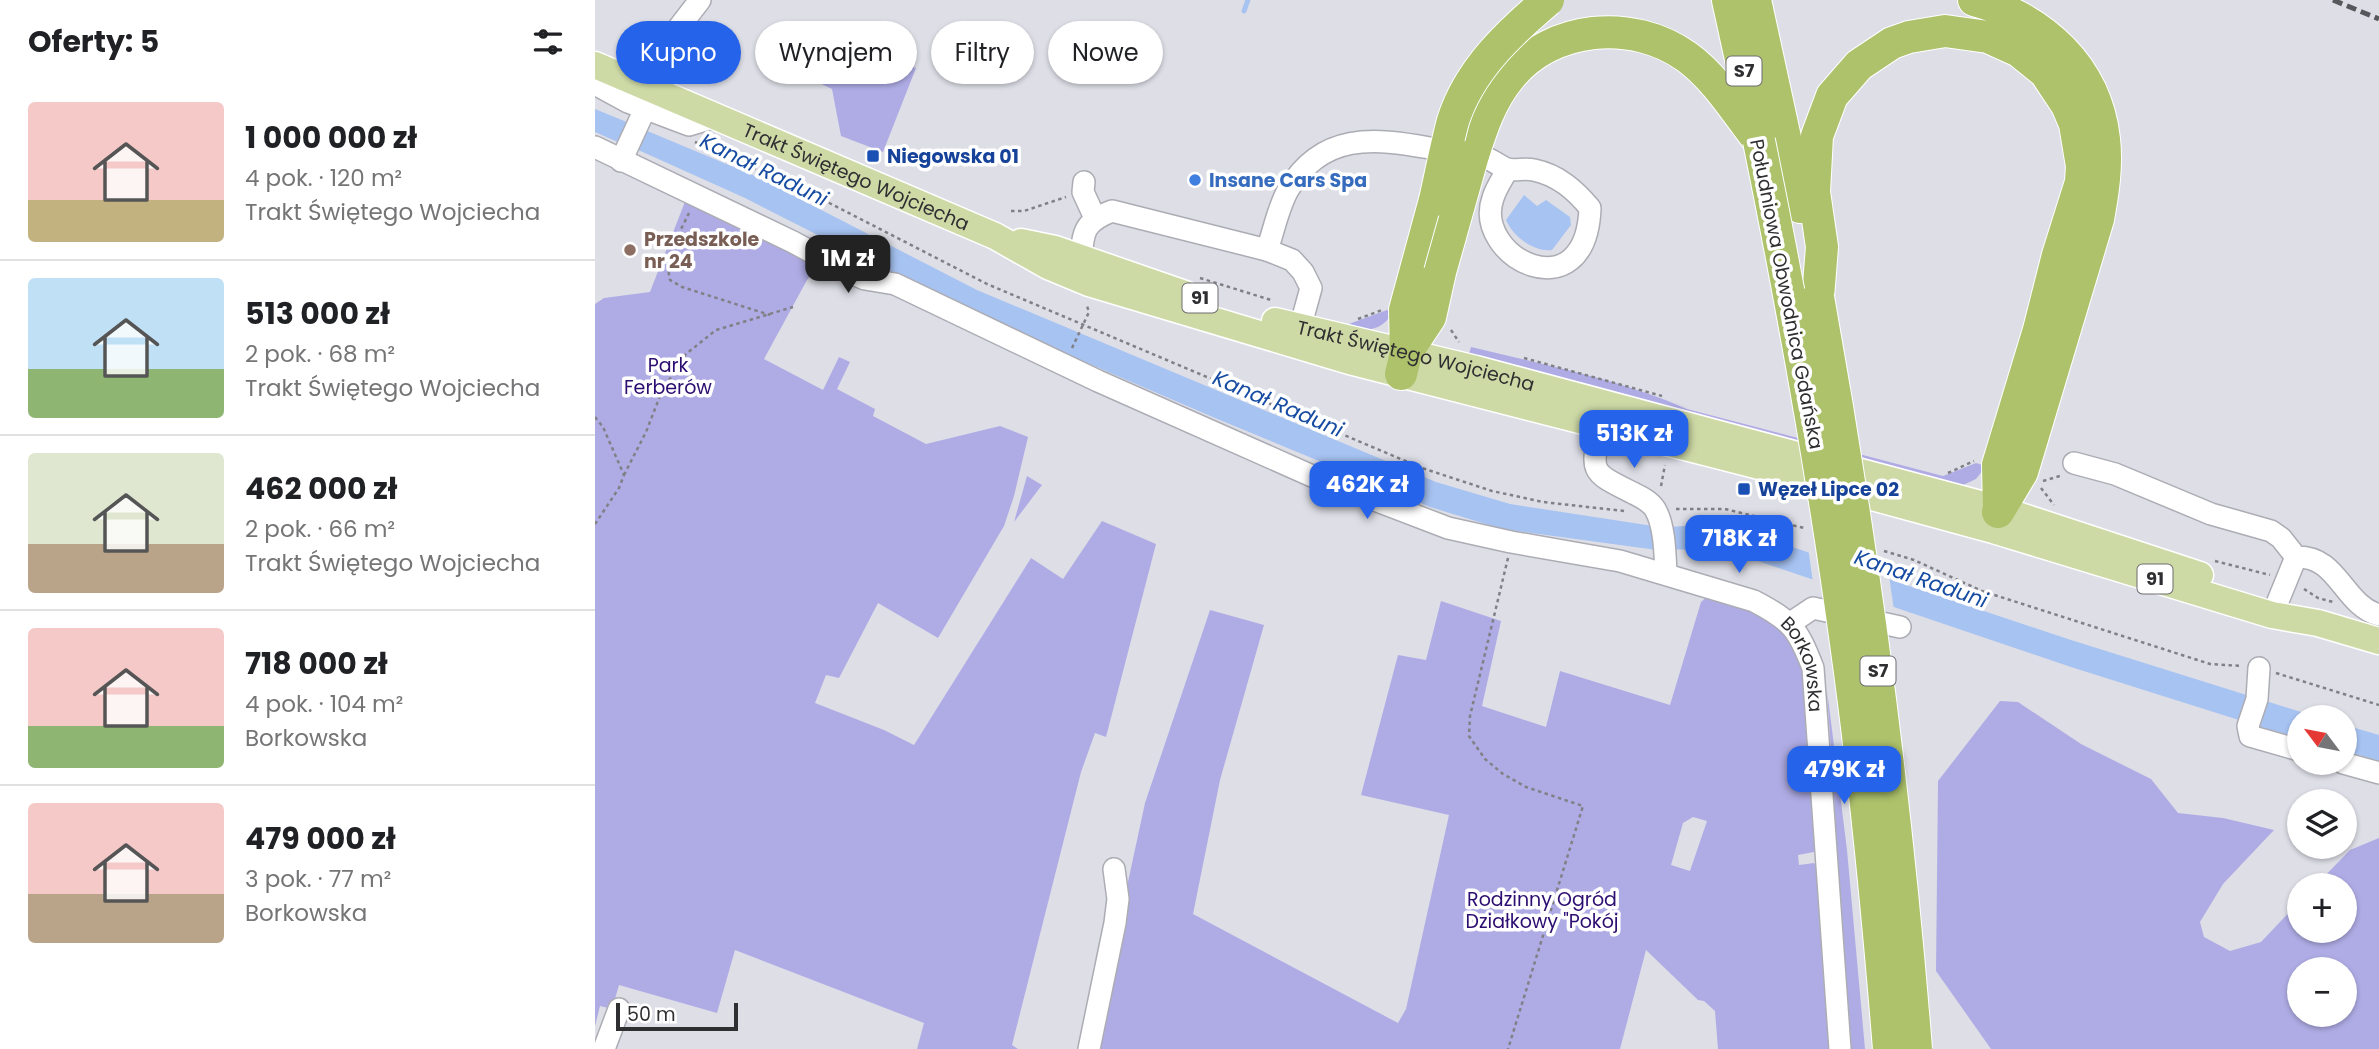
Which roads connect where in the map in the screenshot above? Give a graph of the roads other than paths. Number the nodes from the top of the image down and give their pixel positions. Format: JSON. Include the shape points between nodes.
{"nodes":[{"id":1,"x":700,"y":0,"type":"edge"},
{"id":2,"x":1548,"y":0,"type":"edge"},
{"id":3,"x":1728,"y":0,"type":"edge"},
{"id":4,"x":1755,"y":0,"type":"edge"},
{"id":5,"x":1974,"y":0,"type":"edge"},
{"id":6,"x":595,"y":65,"type":"edge"},
{"id":7,"x":595,"y":83,"type":"edge"},
{"id":8,"x":643,"y":107,"type":"junction"},
{"id":9,"x":1759,"y":141,"type":"junction"},
{"id":10,"x":595,"y":147,"type":"edge"},
{"id":11,"x":623,"y":155,"type":"junction"},
{"id":12,"x":1508,"y":169,"type":"junction"},
{"id":13,"x":1084,"y":187,"type":"road end"},
{"id":14,"x":1095,"y":218,"type":"junction"},
{"id":15,"x":995,"y":236,"type":"junction"},
{"id":16,"x":1267,"y":250,"type":"junction"},
{"id":17,"x":1081,"y":259,"type":"junction"},
{"id":18,"x":1429,"y":269,"type":"junction"},
{"id":19,"x":1818,"y":297,"type":"junction"},
{"id":20,"x":1300,"y":328,"type":"junction"},
{"id":21,"x":2043,"y":357,"type":"junction"},
{"id":22,"x":1404,"y":363,"type":"junction"},
{"id":23,"x":1602,"y":427,"type":"junction"},
{"id":24,"x":2074,"y":463,"type":"road end"},
{"id":25,"x":1996,"y":519,"type":"junction"},
{"id":26,"x":2296,"y":557,"type":"junction"},
{"id":27,"x":1665,"y":566,"type":"junction"},
{"id":28,"x":2283,"y":590,"type":"junction"},
{"id":29,"x":2374,"y":614,"type":"edge"},
{"id":30,"x":2318,"y":623,"type":"junction"},
{"id":31,"x":1789,"y":624,"type":"junction"},
{"id":32,"x":1900,"y":627,"type":"dead end"},
{"id":33,"x":2379,"y":641,"type":"edge"},
{"id":34,"x":2259,"y":668,"type":"road end"},
{"id":35,"x":2287,"y":747,"type":"edge"},
{"id":36,"x":2357,"y":767,"type":"edge"},
{"id":37,"x":2379,"y":773,"type":"edge"},
{"id":38,"x":1114,"y":869,"type":"dead end"},
{"id":39,"x":619,"y":1009,"type":"dead end"},
{"id":40,"x":604,"y":1049,"type":"edge"},
{"id":41,"x":1089,"y":1049,"type":"edge"},
{"id":42,"x":1840,"y":1049,"type":"edge"},
{"id":43,"x":1889,"y":1049,"type":"edge"},
{"id":44,"x":1916,"y":1049,"type":"edge"}],
"edges":[{"from":1,"to":8,"type":"street","via":[[670,39]]},
{"from":2,"to":18,"type":"highway","bridge":true,"via":[[1490,55],[1464,95],[1453,121]]},
{"from":3,"to":9,"type":"highway","name":"Południowa Obwodnica Gdańska","number":"S7"},
{"from":4,"to":19,"type":"highway","name":"Południowa Obwodnica Gdańska","number":"S7"},
{"from":5,"to":21,"type":"highway","via":[[2029,22],[2063,50],[2094,97],[2104,138],[2105,177],[2098,219]]},
{"from":6,"to":8,"type":"main road","name":"Trakt Świętego Wojciecha","number":"91"},
{"from":7,"to":8,"type":"street","name":"Trakt Świętego Wojciecha"},
{"from":8,"to":11,"type":"street"},
{"from":8,"to":15,"type":"main road","name":"Trakt Świętego Wojciecha","number":"91","via":[[715,117]]},
{"from":9,"to":18,"type":"highway","bridge":true,"via":[[1706,74],[1670,46],[1607,31],[1558,41],[1529,58],[1497,95]]},
{"from":9,"to":43,"type":"highway","name":"Południowa Obwodnica Gdańska","number":"S7","bridge":true,"via":[[1805,379],[1845,633]]},
{"from":10,"to":11,"type":"street"},
{"from":11,"to":27,"type":"street","via":[[697,198],[846,271],[895,284],[1312,477],[1448,528]]},
{"from":12,"to":12,"type":"street","via":[[1492,200],[1491,222],[1500,243],[1522,263],[1544,269],[1566,265],[1581,249],[1590,226],[1590,208],[1556,177],[1533,169]]},
{"from":12,"to":16,"type":"street","via":[[1486,157],[1387,140],[1338,146],[1311,162],[1290,187]]},
{"from":13,"to":14,"type":"street"},
{"from":14,"to":16,"type":"street","via":[[1122,211]]},
{"from":14,"to":17,"type":"street","via":[[1083,235]]},
{"from":15,"to":17,"type":"main road","name":"Trakt Świętego Wojciecha","number":"91"},
{"from":15,"to":22,"type":"main road","name":"Trakt Świętego Wojciecha","number":"91","via":[[1089,283],[1353,362]]},
{"from":16,"to":20,"type":"street","via":[[1292,260],[1311,288]]},
{"from":17,"to":20,"type":"main road","name":"Trakt Świętego Wojciecha","number":"91"},
{"from":18,"to":22,"type":"highway","via":[[1430,317]]},
{"from":19,"to":21,"type":"highway","via":[[1822,247],[1814,157],[1832,96],[1859,65],[1892,43],[1945,31],[1988,37],[2019,51],[2045,72],[2067,105],[2080,143],[2081,182],[2057,255]]},
{"from":19,"to":44,"type":"highway","name":"Południowa Obwodnica Gdańska","number":"S7","bridge":true,"via":[[1880,687]]},
{"from":20,"to":22,"type":"main road","name":"Trakt Świętego Wojciecha","number":"91"},
{"from":21,"to":25,"type":"highway","via":[[1998,465]]},
{"from":22,"to":23,"type":"main road","name":"Trakt Świętego Wojciecha","number":"91"},
{"from":22,"to":25,"type":"main road","name":"Trakt Świętego Wojciecha","number":"91","via":[[1476,369]]},
{"from":23,"to":25,"type":"main road","name":"Trakt Świętego Wojciecha","number":"91"},
{"from":23,"to":27,"type":"street","via":[[1594,452],[1595,467],[1601,477],[1667,515]]},
{"from":24,"to":26,"type":"street","via":[[2115,474],[2211,514],[2271,531]]},
{"from":25,"to":28,"type":"main road","name":"Trakt Świętego Wojciecha","number":"91"},
{"from":25,"to":30,"type":"main road","name":"Trakt Świętego Wojciecha","number":"91","via":[[2272,615]]},
{"from":26,"to":28,"type":"street"},
{"from":26,"to":29,"type":"street","via":[[2322,562],[2360,607]]},
{"from":27,"to":31,"type":"street","name":"Borkowska","via":[[1754,601]]},
{"from":28,"to":30,"type":"main road","name":"Trakt Świętego Wojciecha","number":"91"},
{"from":30,"to":33,"type":"main road","name":"Trakt Świętego Wojciecha","number":"91"},
{"from":31,"to":32,"type":"street","via":[[1813,608]]},
{"from":31,"to":42,"type":"street","name":"Borkowska","via":[[1801,637],[1813,668]]},
{"from":34,"to":35,"type":"street","via":[[2250,736]]},
{"from":36,"to":37,"type":"street"},
{"from":38,"to":41,"type":"street","via":[[1115,923]]},
{"from":39,"to":40,"type":"street"}]}
